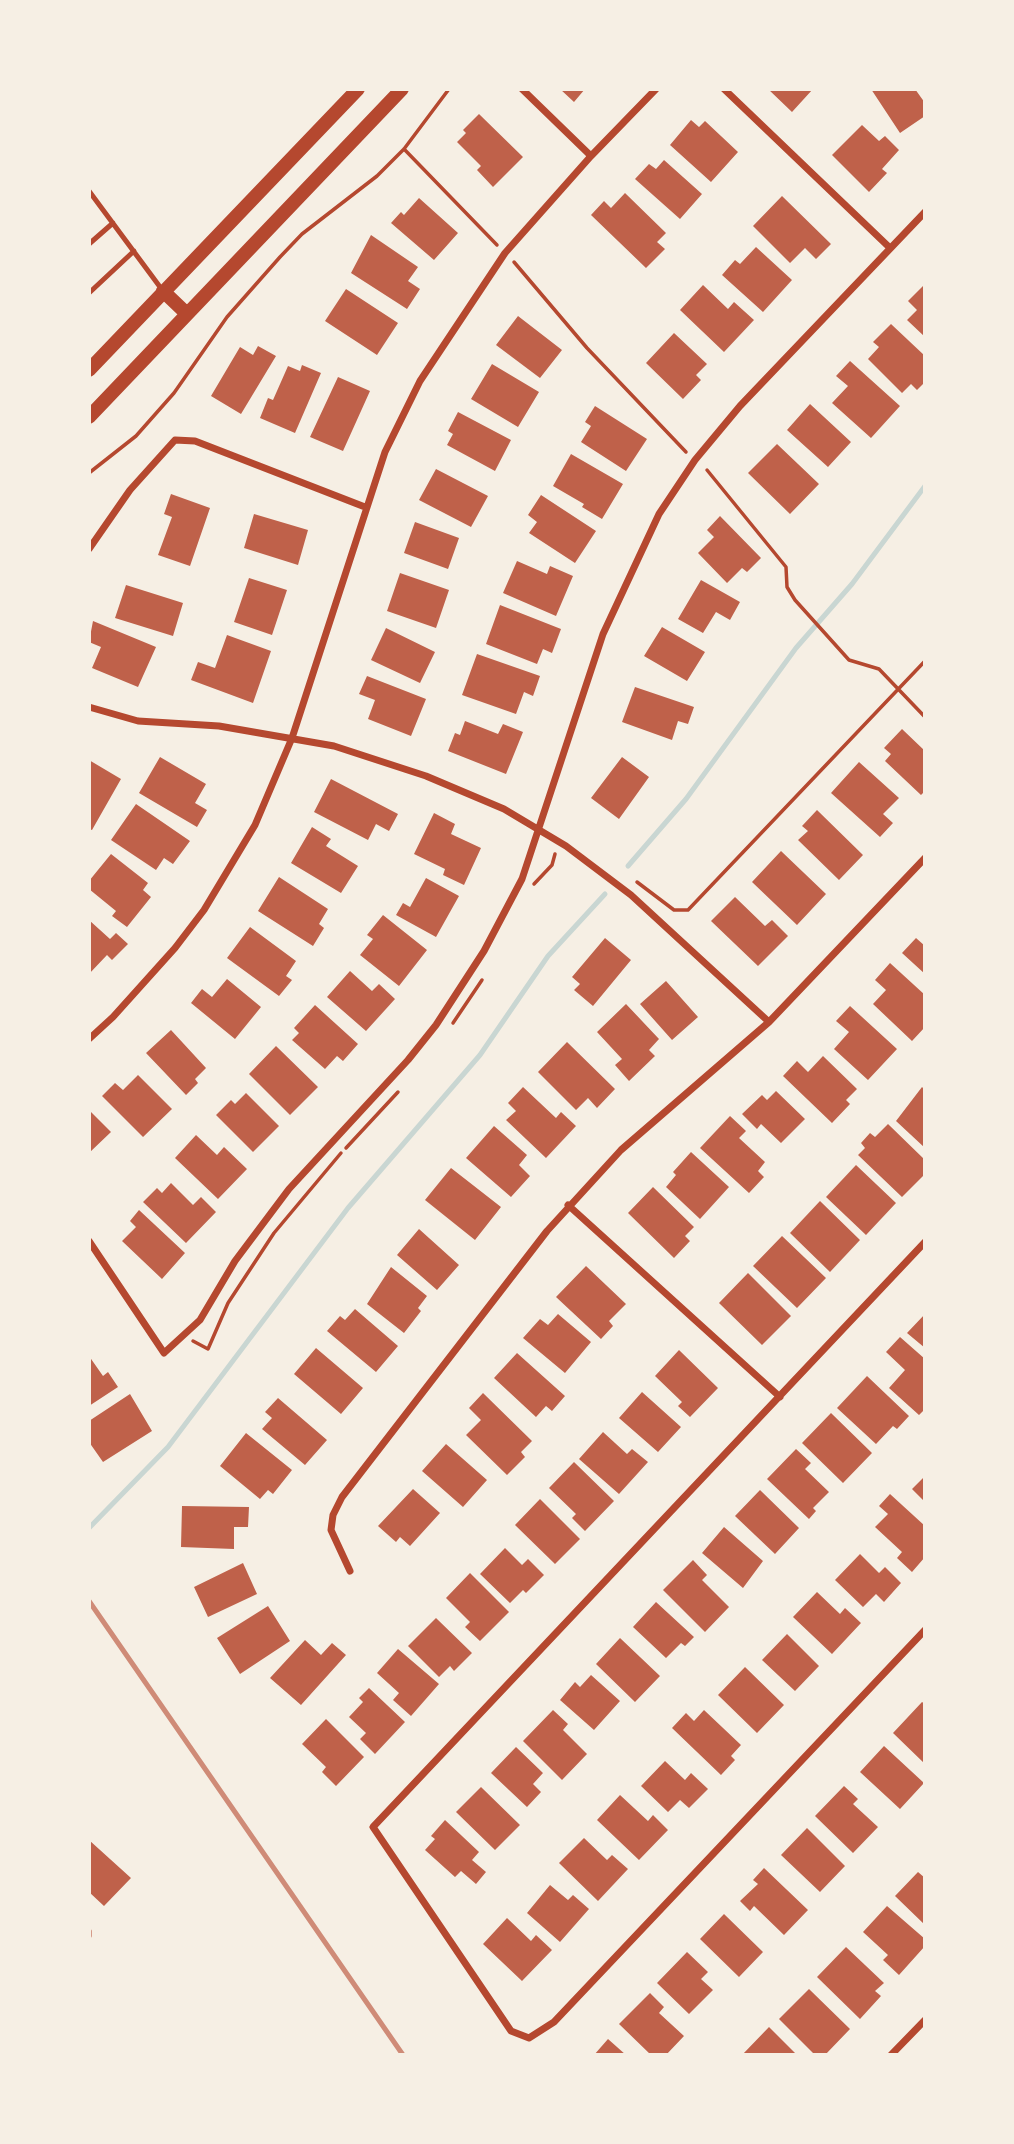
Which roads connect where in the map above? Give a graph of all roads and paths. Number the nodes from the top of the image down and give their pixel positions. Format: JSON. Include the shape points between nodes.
{"nodes":[{"id":1,"x":358,"y":89,"type":"edge"},
{"id":2,"x":402,"y":89,"type":"edge"},
{"id":3,"x":449,"y":89,"type":"edge"},
{"id":4,"x":522,"y":89,"type":"edge"},
{"id":5,"x":656,"y":89,"type":"edge"},
{"id":6,"x":724,"y":89,"type":"edge"},
{"id":7,"x":404,"y":149,"type":"junction"},
{"id":8,"x":591,"y":156,"type":"junction"},
{"id":9,"x":89,"y":191,"type":"edge"},
{"id":10,"x":925,"y":212,"type":"edge"},
{"id":11,"x":113,"y":223,"type":"junction"},
{"id":12,"x":89,"y":244,"type":"edge"},
{"id":13,"x":497,"y":245,"type":"dead end"},
{"id":14,"x":889,"y":247,"type":"junction"},
{"id":15,"x":134,"y":251,"type":"junction"},
{"id":16,"x":514,"y":262,"type":"dead end"},
{"id":17,"x":163,"y":291,"type":"junction"},
{"id":18,"x":89,"y":293,"type":"edge"},
{"id":19,"x":186,"y":313,"type":"junction"},
{"id":20,"x":89,"y":370,"type":"edge"},
{"id":21,"x":89,"y":417,"type":"edge"},
{"id":22,"x":687,"y":453,"type":"dead end"},
{"id":23,"x":706,"y":470,"type":"dead end"},
{"id":24,"x":89,"y":473,"type":"edge"},
{"id":25,"x":365,"y":507,"type":"junction"},
{"id":26,"x":89,"y":549,"type":"edge"},
{"id":27,"x":925,"y":661,"type":"edge"},
{"id":28,"x":899,"y":688,"type":"junction"},
{"id":29,"x":89,"y":707,"type":"edge"},
{"id":30,"x":925,"y":716,"type":"edge"},
{"id":31,"x":292,"y":738,"type":"junction"},
{"id":32,"x":540,"y":830,"type":"junction"},
{"id":33,"x":559,"y":842,"type":"junction"},
{"id":34,"x":925,"y":858,"type":"edge"},
{"id":35,"x":630,"y":877,"type":"dead end"},
{"id":36,"x":531,"y":887,"type":"dead end"},
{"id":37,"x":488,"y":970,"type":"dead end"},
{"id":38,"x":769,"y":1022,"type":"junction"},
{"id":39,"x":446,"y":1032,"type":"dead end"},
{"id":40,"x":89,"y":1039,"type":"edge"},
{"id":41,"x":400,"y":1089,"type":"dead end"},
{"id":42,"x":568,"y":1205,"type":"junction"},
{"id":43,"x":89,"y":1241,"type":"edge"},
{"id":44,"x":925,"y":1242,"type":"edge"},
{"id":45,"x":185,"y":1337,"type":"junction"},
{"id":46,"x":780,"y":1397,"type":"junction"},
{"id":47,"x":350,"y":1571,"type":"dead end"},
{"id":48,"x":925,"y":1630,"type":"edge"},
{"id":49,"x":925,"y":2020,"type":"edge"},
{"id":50,"x":891,"y":2055,"type":"edge"}],
"edges":[{"from":1,"to":17,"type":"main road"},
{"from":2,"to":19,"type":"main road"},
{"from":3,"to":7,"type":"path"},
{"from":4,"to":8,"type":"street"},
{"from":5,"to":8,"type":"street"},
{"from":6,"to":14,"type":"street"},
{"from":7,"to":13,"type":"path"},
{"from":7,"to":24,"type":"path","via":[[302,234],[227,317],[174,393],[136,436]]},
{"from":8,"to":25,"type":"street","via":[[505,253],[441,346],[400,420]]},
{"from":9,"to":11,"type":"lane"},
{"from":10,"to":14,"type":"street"},
{"from":11,"to":12,"type":"lane"},
{"from":11,"to":15,"type":"lane"},
{"from":14,"to":32,"type":"street","via":[[740,406],[695,460],[659,514],[603,634]]},
{"from":15,"to":17,"type":"lane"},
{"from":15,"to":18,"type":"lane"},
{"from":16,"to":22,"type":"path","via":[[587,348]]},
{"from":17,"to":19,"type":"main road"},
{"from":17,"to":20,"type":"main road"},
{"from":19,"to":21,"type":"main road"},
{"from":23,"to":28,"type":"path","via":[[786,567],[787,587],[795,600],[849,660],[879,668]]},
{"from":25,"to":26,"type":"street","via":[[195,441],[175,440],[130,490]]},
{"from":25,"to":31,"type":"street"},
{"from":27,"to":28,"type":"path"},
{"from":28,"to":30,"type":"path"},
{"from":28,"to":35,"type":"path","via":[[688,910],[674,910]]},
{"from":29,"to":31,"type":"street","via":[[138,722],[219,726]]},
{"from":31,"to":32,"type":"street","via":[[334,746],[426,776],[504,809]]},
{"from":31,"to":40,"type":"street","via":[[256,825],[204,909],[148,980]]},
{"from":32,"to":33,"type":"street"},
{"from":32,"to":45,"type":"street","via":[[505,914],[443,1015],[408,1060],[289,1189]]},
{"from":33,"to":36,"type":"path","via":[[552,865]]},
{"from":33,"to":38,"type":"street","via":[[655,914]]},
{"from":34,"to":38,"type":"street"},
{"from":37,"to":39,"type":"path"},
{"from":38,"to":42,"type":"street","via":[[649,1125]]},
{"from":41,"to":45,"type":"path","via":[[274,1233],[228,1303],[208,1349]]},
{"from":42,"to":46,"type":"street"},
{"from":42,"to":47,"type":"street","via":[[342,1497],[331,1530]]},
{"from":43,"to":45,"type":"street","via":[[164,1353]]},
{"from":44,"to":46,"type":"street"},
{"from":46,"to":48,"type":"street","via":[[373,1828],[511,2031],[529,2038],[554,2022]]},
{"from":49,"to":50,"type":"street"}]}
